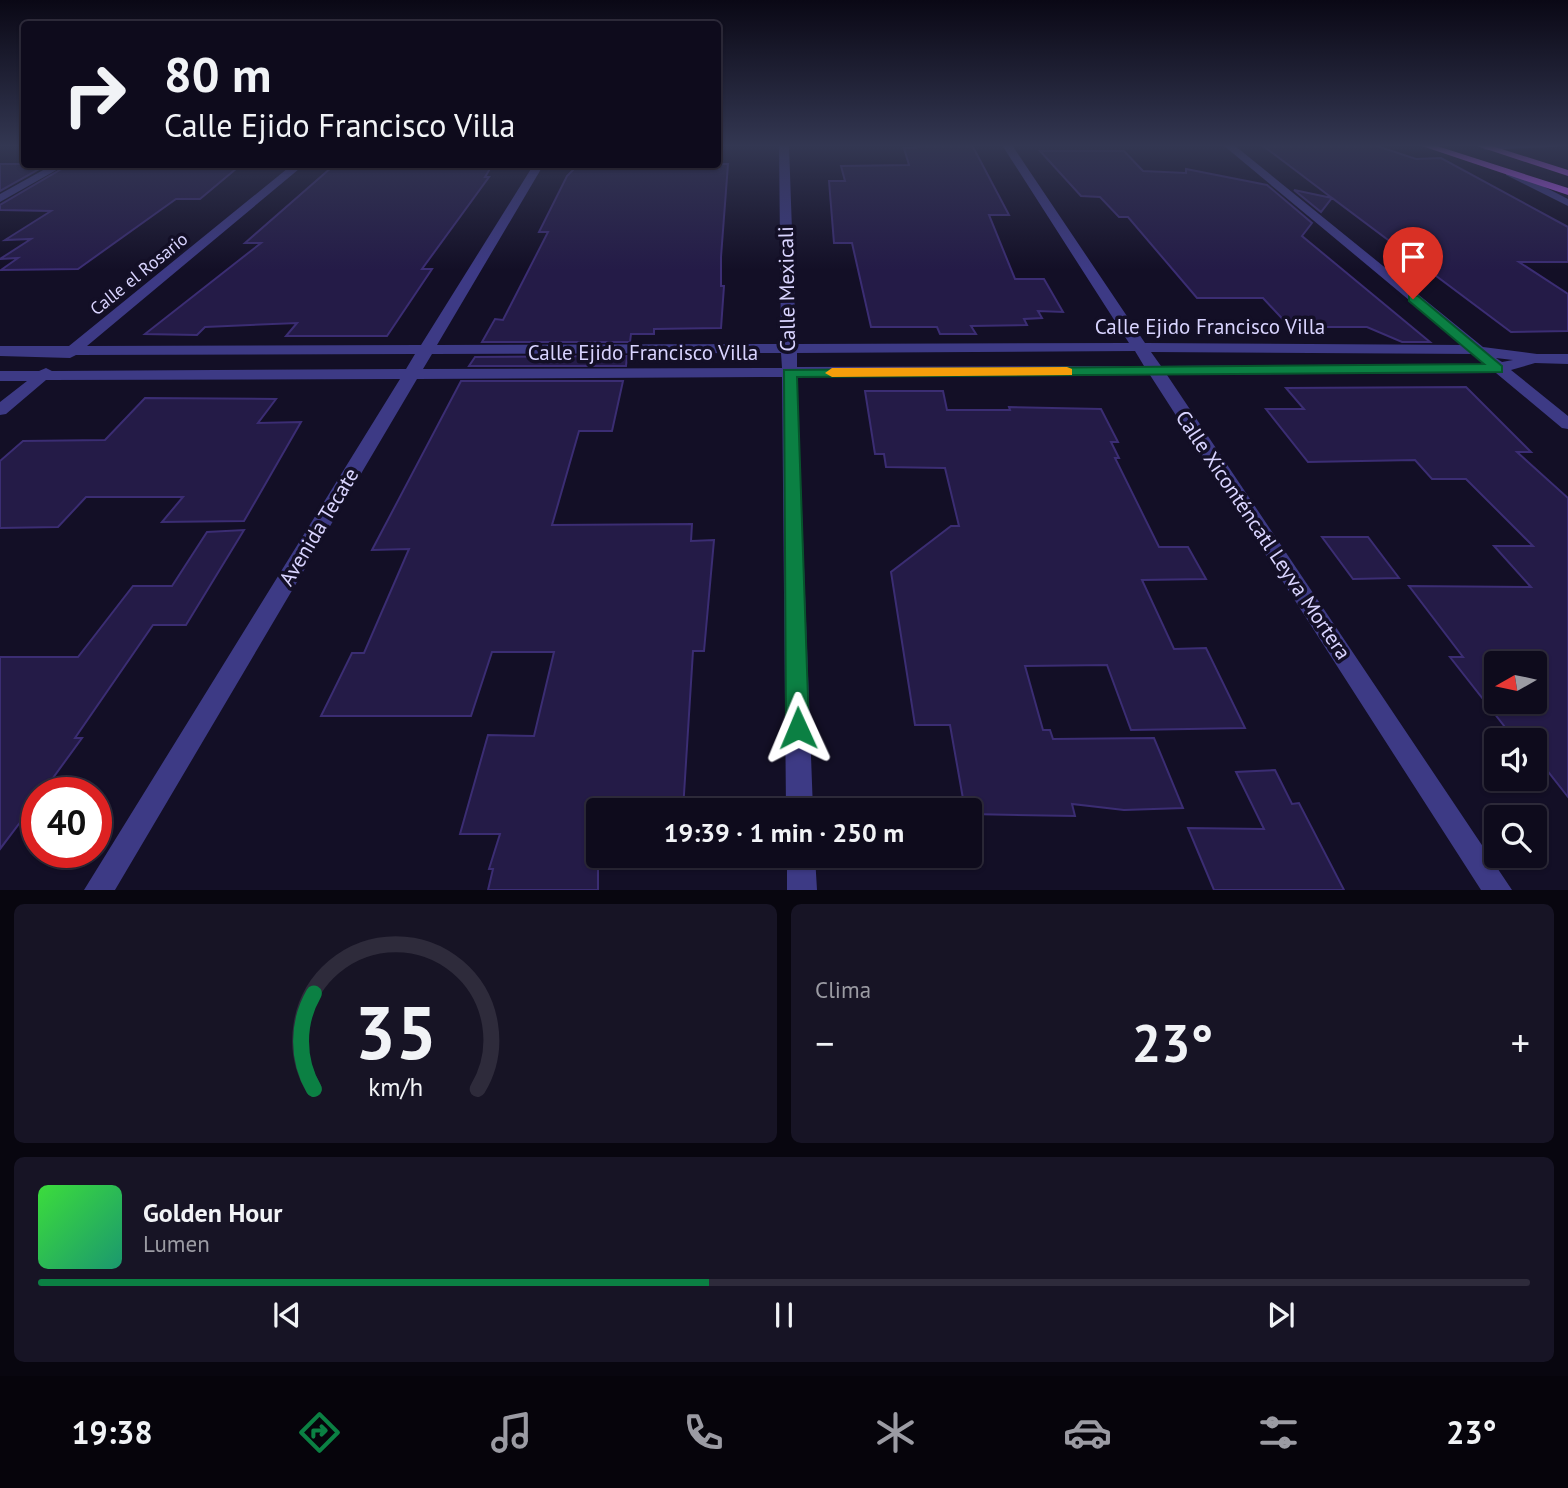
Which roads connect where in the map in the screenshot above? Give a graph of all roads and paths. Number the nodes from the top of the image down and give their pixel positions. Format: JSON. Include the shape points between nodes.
{"nodes":[{"id":1,"x":22,"y":187,"type":"edge"},
{"id":2,"x":273,"y":187,"type":"edge"},
{"id":3,"x":525,"y":187,"type":"edge"},
{"id":4,"x":785,"y":187,"type":"edge"},
{"id":5,"x":1034,"y":187,"type":"edge"},
{"id":6,"x":1277,"y":187,"type":"edge"},
{"id":7,"x":1536,"y":187,"type":"edge"},
{"id":8,"x":1551,"y":187,"type":"edge"},
{"id":9,"x":1568,"y":192,"type":"edge"},
{"id":10,"x":0,"y":199,"type":"edge"},
{"id":11,"x":1568,"y":203,"type":"edge"},
{"id":12,"x":1139,"y":347,"type":"junction"},
{"id":13,"x":428,"y":348,"type":"junction"},
{"id":14,"x":789,"y":348,"type":"junction"},
{"id":15,"x":1475,"y":350,"type":"junction"},
{"id":16,"x":0,"y":351,"type":"edge"},
{"id":17,"x":73,"y":351,"type":"junction"},
{"id":18,"x":1537,"y":359,"type":"junction"},
{"id":19,"x":1568,"y":359,"type":"edge"},
{"id":20,"x":1497,"y":369,"type":"junction"},
{"id":21,"x":1154,"y":371,"type":"junction"},
{"id":22,"x":789,"y":373,"type":"junction"},
{"id":23,"x":412,"y":375,"type":"junction"},
{"id":24,"x":0,"y":376,"type":"edge"},
{"id":25,"x":42,"y":376,"type":"junction"},
{"id":26,"x":0,"y":410,"type":"edge"},
{"id":27,"x":1568,"y":424,"type":"edge"},
{"id":28,"x":800,"y":798,"type":"edge"},
{"id":29,"x":801,"y":868,"type":"edge"},
{"id":30,"x":98,"y":890,"type":"edge"},
{"id":31,"x":802,"y":890,"type":"edge"},
{"id":32,"x":1498,"y":890,"type":"edge"}],
"edges":[{"from":1,"to":10,"type":"street"},
{"from":2,"to":17,"type":"street","name":"Calle el Rosario"},
{"from":3,"to":13,"type":"street","name":"Avenida Tecate"},
{"from":4,"to":14,"type":"street","name":"Calle Mexicali"},
{"from":5,"to":12,"type":"street","name":"Calle Xiconténcatl Leyva Mortera"},
{"from":6,"to":15,"type":"street"},
{"from":7,"to":11,"type":"street"},
{"from":8,"to":9,"type":"main road"},
{"from":12,"to":14,"type":"street","name":"Calle Ejido Francisco Villa"},
{"from":12,"to":15,"type":"street","name":"Calle Ejido Francisco Villa"},
{"from":12,"to":21,"type":"street","name":"Calle Xiconténcatl Leyva Mortera"},
{"from":13,"to":14,"type":"street","name":"Calle Ejido Francisco Villa"},
{"from":13,"to":17,"type":"street","name":"Calle Ejido Francisco Villa"},
{"from":13,"to":23,"type":"street","name":"Avenida Tecate"},
{"from":14,"to":22,"type":"street","name":"Calle Mexicali"},
{"from":15,"to":18,"type":"street","name":"Calle Ejido Francisco Villa"},
{"from":15,"to":20,"type":"street"},
{"from":16,"to":17,"type":"street","name":"Calle Ejido Francisco Villa"},
{"from":17,"to":25,"type":"street","name":"Calle el Rosario"},
{"from":18,"to":19,"type":"street","name":"Calle Ejido Francisco Villa"},
{"from":18,"to":20,"type":"street","name":"Calle Ejido Francisco Villa"},
{"from":20,"to":21,"type":"street","name":"Calle Ejido Francisco Villa"},
{"from":20,"to":27,"type":"street"},
{"from":21,"to":22,"type":"street","name":"Calle Ejido Francisco Villa"},
{"from":21,"to":32,"type":"street","name":"Calle Xiconténcatl Leyva Mortera"},
{"from":22,"to":23,"type":"street","name":"Calle Ejido Francisco Villa"},
{"from":22,"to":28,"type":"street","name":"Calle Mexicali"},
{"from":23,"to":25,"type":"street","name":"Calle Ejido Francisco Villa"},
{"from":23,"to":30,"type":"street","name":"Avenida Tecate"},
{"from":24,"to":25,"type":"street","name":"Calle Ejido Francisco Villa"},
{"from":25,"to":26,"type":"street","name":"Calle el Rosario"},
{"from":29,"to":31,"type":"street"}]}
